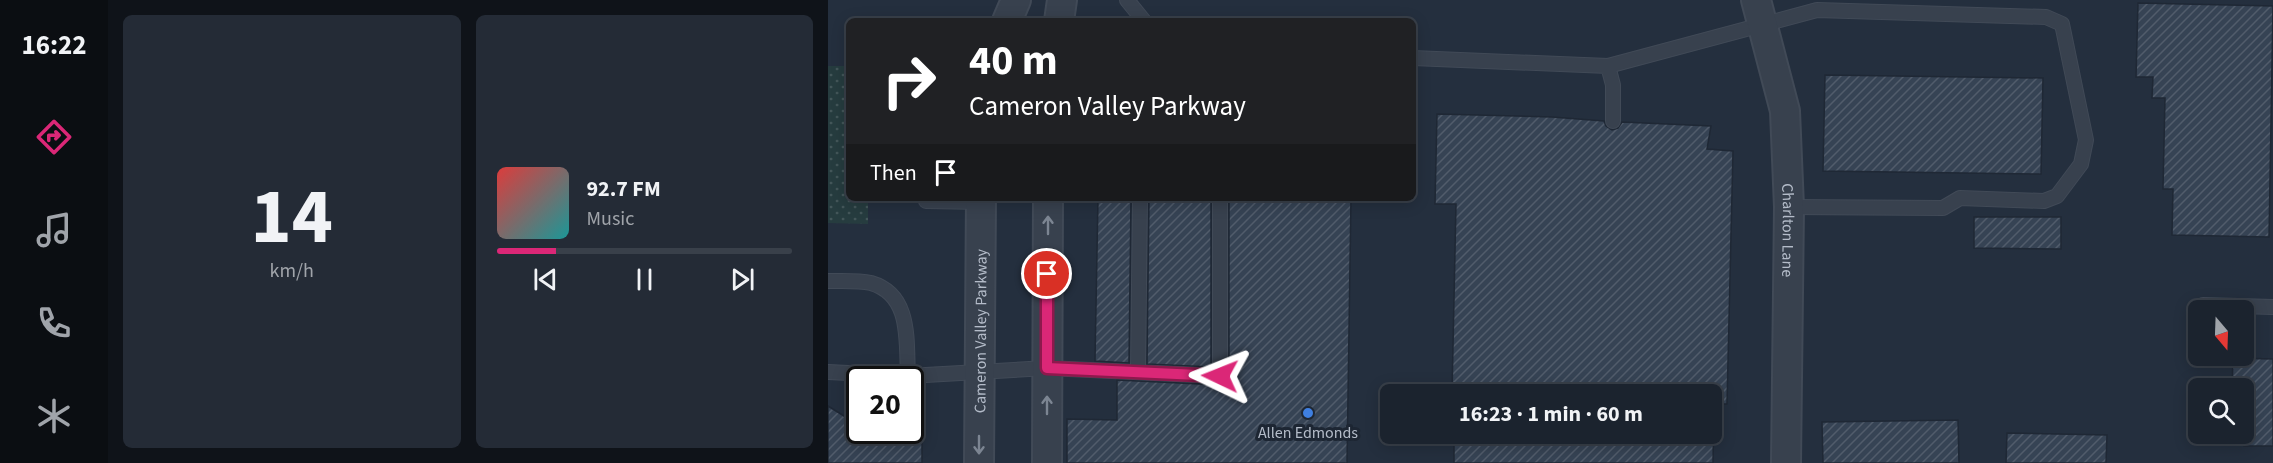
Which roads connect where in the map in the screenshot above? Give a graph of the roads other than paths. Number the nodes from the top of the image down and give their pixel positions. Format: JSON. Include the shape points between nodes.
{"nodes":[{"id":1,"x":1016,"y":0,"type":"edge"},
{"id":2,"x":1062,"y":0,"type":"edge"},
{"id":3,"x":1127,"y":0,"type":"edge"},
{"id":4,"x":1760,"y":12,"type":"edge"},
{"id":5,"x":1008,"y":18,"type":"edge"},
{"id":6,"x":1059,"y":18,"type":"edge"},
{"id":7,"x":1142,"y":18,"type":"edge"},
{"id":8,"x":1416,"y":58,"type":"edge"},
{"id":9,"x":1608,"y":66,"type":"junction"},
{"id":10,"x":1613,"y":121,"type":"dead end"},
{"id":11,"x":981,"y":201,"type":"edge"},
{"id":12,"x":1048,"y":201,"type":"edge"},
{"id":13,"x":1140,"y":201,"type":"edge"},
{"id":14,"x":1220,"y":201,"type":"edge"},
{"id":15,"x":1789,"y":207,"type":"junction"},
{"id":16,"x":828,"y":281,"type":"edge"},
{"id":17,"x":2254,"y":306,"type":"edge"},
{"id":18,"x":2273,"y":307,"type":"edge"},
{"id":19,"x":907,"y":366,"type":"edge"},
{"id":20,"x":1047,"y":368,"type":"junction"},
{"id":21,"x":828,"y":372,"type":"edge"},
{"id":22,"x":978,"y":372,"type":"junction"},
{"id":23,"x":1137,"y":372,"type":"junction"},
{"id":24,"x":846,"y":373,"type":"edge"},
{"id":25,"x":924,"y":375,"type":"edge"},
{"id":26,"x":979,"y":463,"type":"edge"},
{"id":27,"x":1047,"y":463,"type":"edge"},
{"id":28,"x":1786,"y":463,"type":"edge"}],
"edges":[{"from":1,"to":5,"type":"street"},
{"from":2,"to":6,"type":"street"},
{"from":3,"to":7,"type":"lane"},
{"from":4,"to":9,"type":"lane"},
{"from":4,"to":15,"type":"street","name":"Charlton Lane","via":[[1785,111]]},
{"from":4,"to":15,"type":"lane","via":[[2046,17],[2062,24],[2086,140],[2081,164],[2057,196],[2044,201],[1960,198],[1943,208]]},
{"from":8,"to":9,"type":"lane"},
{"from":9,"to":10,"type":"lane","via":[[1613,85]]},
{"from":11,"to":22,"type":"street","name":"Cameron Valley Parkway"},
{"from":20,"to":12,"type":"street","one_way":true},
{"from":13,"to":23,"type":"lane"},
{"from":14,"to":23,"type":"lane","via":[[1220,376]]},
{"from":15,"to":28,"type":"street","name":"Charlton Lane"},
{"from":16,"to":19,"type":"lane","via":[[870,283],[891,292],[904,315]]},
{"from":17,"to":18,"type":"lane"},
{"from":20,"to":22,"type":"lane"},
{"from":20,"to":23,"type":"lane"},
{"from":27,"to":20,"type":"street","one_way":true},
{"from":21,"to":24,"type":"lane"},
{"from":22,"to":25,"type":"lane"},
{"from":22,"to":26,"type":"street","name":"Cameron Valley Parkway","one_way":true}]}
